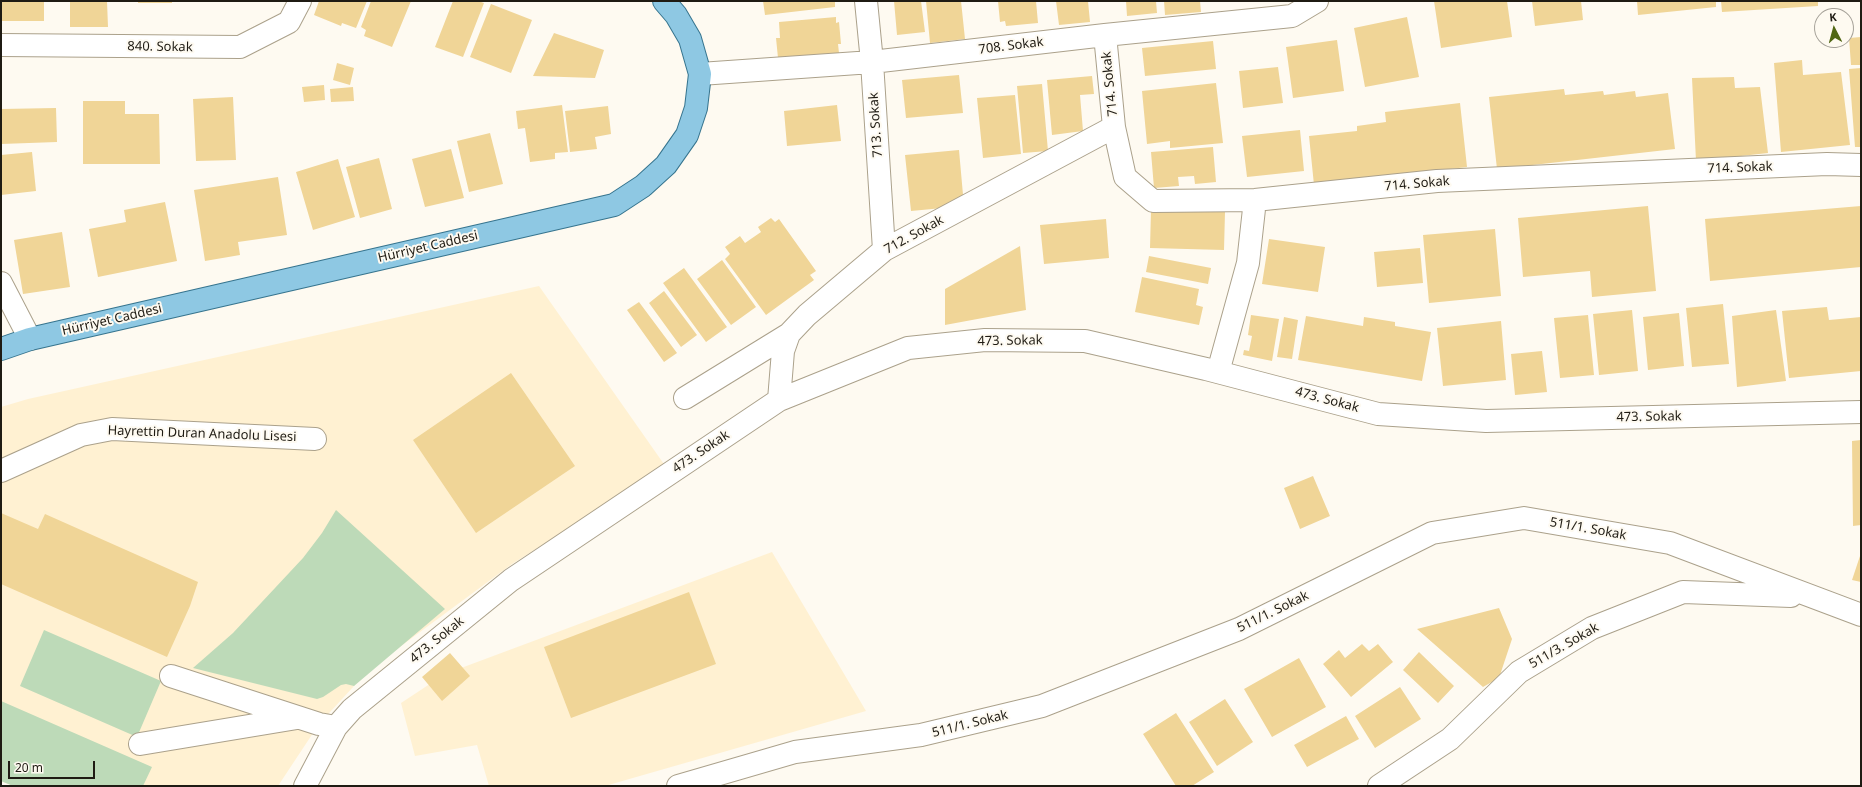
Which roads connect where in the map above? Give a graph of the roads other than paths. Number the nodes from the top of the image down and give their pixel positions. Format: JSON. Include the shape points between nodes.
{"nodes":[{"id":1,"x":300,"y":1,"type":"edge"},
{"id":2,"x":664,"y":1,"type":"edge"},
{"id":3,"x":866,"y":1,"type":"edge"},
{"id":4,"x":1317,"y":1,"type":"edge"},
{"id":5,"x":1288,"y":9,"type":"edge"},
{"id":6,"x":1105,"y":35,"type":"junction"},
{"id":7,"x":1,"y":45,"type":"edge"},
{"id":8,"x":872,"y":62,"type":"junction"},
{"id":9,"x":700,"y":74,"type":"junction"},
{"id":10,"x":1114,"y":127,"type":"junction"},
{"id":11,"x":1861,"y":165,"type":"edge"},
{"id":12,"x":1255,"y":200,"type":"junction"},
{"id":13,"x":884,"y":250,"type":"junction"},
{"id":14,"x":1,"y":283,"type":"edge"},
{"id":15,"x":790,"y":334,"type":"junction"},
{"id":16,"x":30,"y":339,"type":"junction"},
{"id":17,"x":1,"y":349,"type":"edge"},
{"id":18,"x":1218,"y":372,"type":"junction"},
{"id":19,"x":684,"y":398,"type":"dead end"},
{"id":20,"x":779,"y":400,"type":"junction"},
{"id":21,"x":1861,"y":412,"type":"edge"},
{"id":22,"x":315,"y":439,"type":"dead end"},
{"id":23,"x":1,"y":471,"type":"edge"},
{"id":24,"x":1808,"y":596,"type":"junction"},
{"id":25,"x":1861,"y":615,"type":"edge"},
{"id":26,"x":170,"y":676,"type":"dead end"},
{"id":27,"x":300,"y":718,"type":"junction"},
{"id":28,"x":336,"y":727,"type":"junction"},
{"id":29,"x":140,"y":744,"type":"dead end"},
{"id":30,"x":305,"y":786,"type":"edge"},
{"id":31,"x":678,"y":786,"type":"edge"},
{"id":32,"x":1379,"y":786,"type":"edge"}],
"edges":[{"from":1,"to":7,"type":"street","name":"840. Sokak","via":[[289,22],[240,47]]},
{"from":2,"to":9,"type":"main road","name":"Hürriyet Caddesi","via":[[690,39]]},
{"from":3,"to":8,"type":"street","name":"713. Sokak"},
{"from":4,"to":5,"type":"street","name":"708. Sokak"},
{"from":5,"to":6,"type":"street","name":"708. Sokak"},
{"from":6,"to":8,"type":"street","name":"708. Sokak"},
{"from":6,"to":10,"type":"street","name":"714. Sokak"},
{"from":8,"to":9,"type":"street","name":"708. Sokak"},
{"from":8,"to":13,"type":"street","name":"713. Sokak"},
{"from":9,"to":16,"type":"main road","name":"Hürriyet Caddesi","via":[[696,108],[688,135],[666,165],[643,186],[614,205]]},
{"from":10,"to":12,"type":"street","name":"714. Sokak","via":[[1125,177],[1153,201]]},
{"from":10,"to":13,"type":"street","name":"712. Sokak"},
{"from":11,"to":12,"type":"street","name":"714. Sokak","via":[[1826,164],[1437,181]]},
{"from":12,"to":18,"type":"street","via":[[1248,263]]},
{"from":13,"to":15,"type":"street","name":"712. Sokak","via":[[807,315]]},
{"from":14,"to":16,"type":"street"},
{"from":15,"to":19,"type":"street"},
{"from":15,"to":20,"type":"street","name":"712. Sokak","via":[[783,351]]},
{"from":16,"to":17,"type":"main road","name":"Hürriyet Caddesi"},
{"from":18,"to":20,"type":"street","name":"473. Sokak","via":[[1085,341],[985,340],[908,348]]},
{"from":18,"to":21,"type":"street","name":"473. Sokak","via":[[1378,414],[1486,421]]},
{"from":20,"to":28,"type":"street","name":"473. Sokak","via":[[511,580],[352,709]]},
{"from":22,"to":23,"type":"street","name":"Hayrettin Duran Anadolu Lisesi","via":[[107,430],[81,435]]},
{"from":24,"to":25,"type":"street","name":"511/1. Sokak"},
{"from":24,"to":31,"type":"street","name":"511/1. Sokak","via":[[1670,543],[1524,518],[1432,533],[1239,628],[1042,706],[921,735],[795,752]]},
{"from":24,"to":32,"type":"street","name":"511/3. Sokak","via":[[1683,592],[1592,628],[1519,672],[1450,739]]},
{"from":26,"to":27,"type":"street"},
{"from":27,"to":28,"type":"street"},
{"from":27,"to":29,"type":"street"},
{"from":28,"to":30,"type":"street","name":"473. Sokak"}]}
